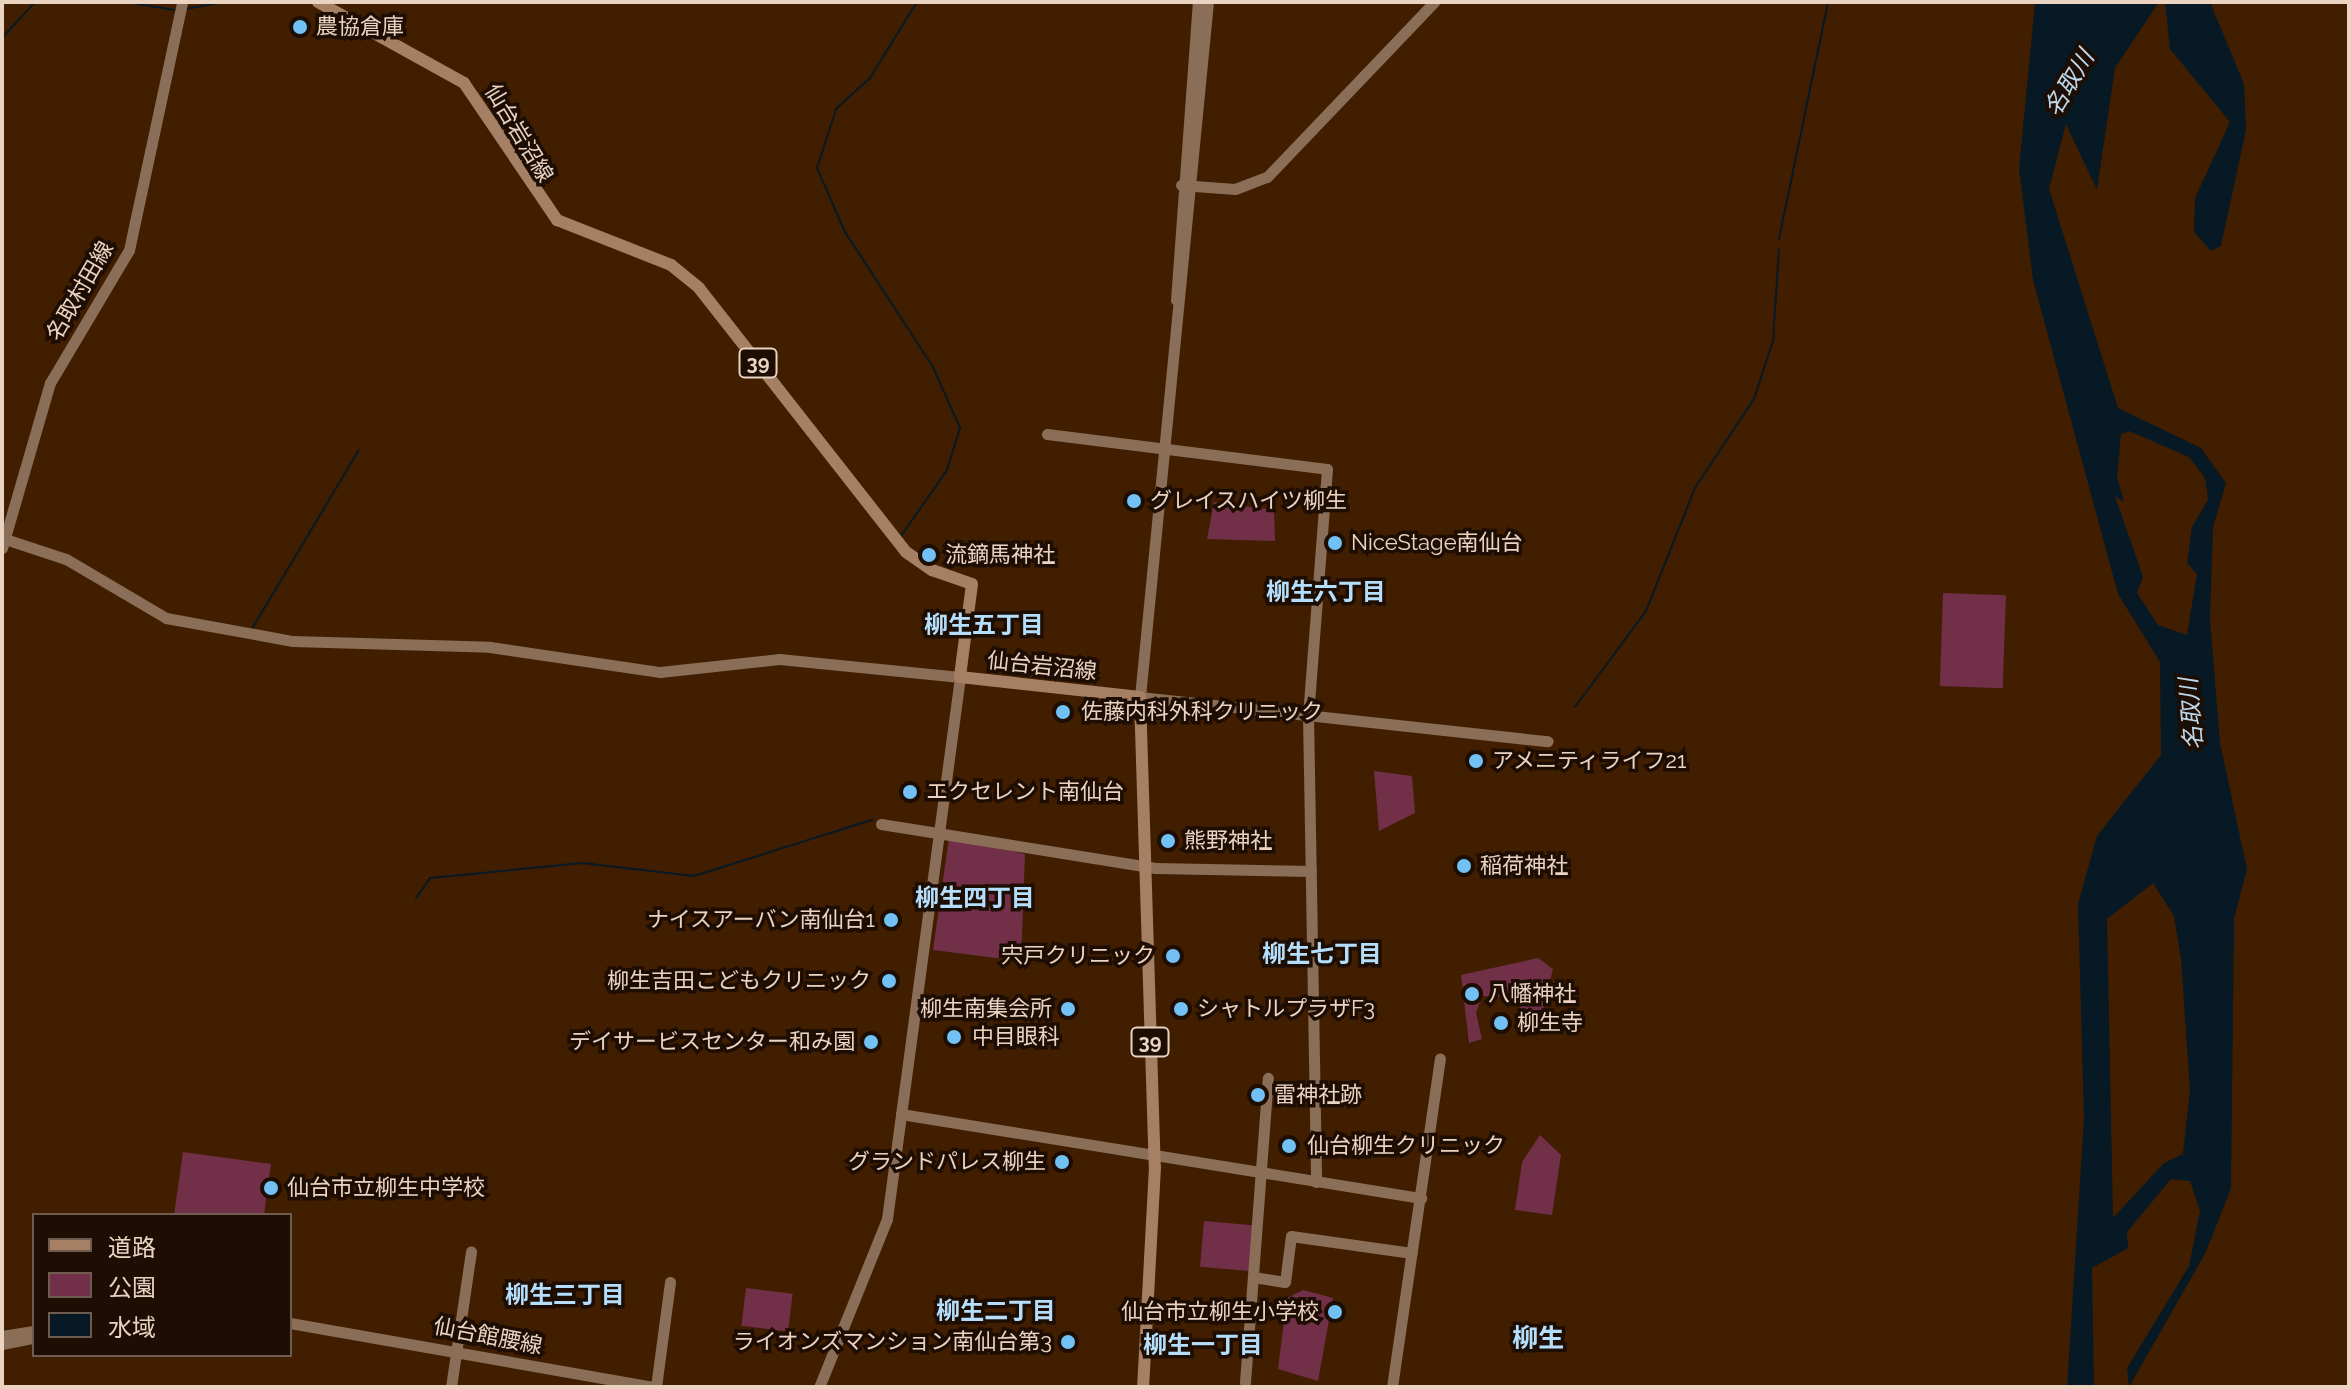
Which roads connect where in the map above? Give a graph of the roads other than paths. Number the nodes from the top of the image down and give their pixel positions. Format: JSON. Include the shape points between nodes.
{"nodes":[{"id":1,"x":318,"y":2,"type":"edge"},
{"id":2,"x":1198,"y":2,"type":"edge"},
{"id":3,"x":1208,"y":2,"type":"edge"},
{"id":4,"x":1434,"y":2,"type":"edge"},
{"id":5,"x":181,"y":8,"type":"edge"},
{"id":6,"x":1186,"y":186,"type":"junction"},
{"id":7,"x":1047,"y":434,"type":"dead end"},
{"id":8,"x":1162,"y":448,"type":"junction"},
{"id":9,"x":3,"y":542,"type":"edge"},
{"id":10,"x":960,"y":677,"type":"junction"},
{"id":11,"x":1140,"y":697,"type":"junction"},
{"id":12,"x":1308,"y":715,"type":"junction"},
{"id":13,"x":1548,"y":741,"type":"dead end"},
{"id":14,"x":881,"y":824,"type":"dead end"},
{"id":15,"x":939,"y":833,"type":"junction"},
{"id":16,"x":1146,"y":867,"type":"junction"},
{"id":17,"x":1311,"y":871,"type":"junction"},
{"id":18,"x":1440,"y":1058,"type":"dead end"},
{"id":19,"x":1268,"y":1078,"type":"dead end"},
{"id":20,"x":901,"y":1114,"type":"junction"},
{"id":21,"x":1154,"y":1156,"type":"junction"},
{"id":22,"x":1261,"y":1174,"type":"junction"},
{"id":23,"x":1316,"y":1182,"type":"junction"},
{"id":24,"x":1421,"y":1198,"type":"junction"},
{"id":25,"x":471,"y":1251,"type":"dead end"},
{"id":26,"x":1412,"y":1253,"type":"junction"},
{"id":27,"x":1253,"y":1277,"type":"junction"},
{"id":28,"x":670,"y":1282,"type":"dead end"},
{"id":29,"x":292,"y":1317,"type":"edge"},
{"id":30,"x":292,"y":1323,"type":"edge"},
{"id":31,"x":315,"y":1324,"type":"junction"},
{"id":32,"x":32,"y":1331,"type":"edge"},
{"id":33,"x":2,"y":1336,"type":"edge"},
{"id":34,"x":32,"y":1338,"type":"edge"},
{"id":35,"x":2,"y":1344,"type":"edge"},
{"id":36,"x":456,"y":1350,"type":"junction"},
{"id":37,"x":1245,"y":1382,"type":"dead end"},
{"id":38,"x":451,"y":1387,"type":"edge"},
{"id":39,"x":655,"y":1387,"type":"edge"},
{"id":40,"x":819,"y":1387,"type":"edge"},
{"id":41,"x":1143,"y":1387,"type":"edge"},
{"id":42,"x":1392,"y":1387,"type":"edge"}],
"edges":[{"from":1,"to":10,"type":"main road","name":"仙台岩沼線","number":"39","via":[[464,83],[557,220],[671,265],[699,288],[906,552],[945,577],[972,584]]},
{"from":2,"to":6,"type":"street"},
{"from":3,"to":6,"type":"street"},
{"from":4,"to":6,"type":"street","via":[[1267,177],[1235,189]]},
{"from":5,"to":9,"type":"street","name":"名取村田線","via":[[129,250],[50,383]]},
{"from":6,"to":8,"type":"street"},
{"from":7,"to":8,"type":"street"},
{"from":8,"to":11,"type":"street"},
{"from":8,"to":12,"type":"street","via":[[1327,469]]},
{"from":9,"to":10,"type":"street","via":[[66,559],[166,618],[293,641],[490,647],[660,672],[779,659]]},
{"from":10,"to":11,"type":"main road","name":"仙台岩沼線"},
{"from":10,"to":15,"type":"street"},
{"from":11,"to":12,"type":"street"},
{"from":11,"to":16,"type":"main road","number":"39"},
{"from":12,"to":13,"type":"street"},
{"from":12,"to":17,"type":"street"},
{"from":14,"to":15,"type":"street"},
{"from":15,"to":16,"type":"street"},
{"from":15,"to":20,"type":"street"},
{"from":16,"to":17,"type":"street"},
{"from":16,"to":21,"type":"main road","number":"39"},
{"from":17,"to":23,"type":"street"},
{"from":18,"to":24,"type":"street"},
{"from":19,"to":22,"type":"street"},
{"from":20,"to":21,"type":"street"},
{"from":20,"to":40,"type":"street","via":[[883,1238]]},
{"from":21,"to":22,"type":"street"},
{"from":21,"to":41,"type":"main road","number":"39"},
{"from":22,"to":23,"type":"street"},
{"from":22,"to":27,"type":"street"},
{"from":23,"to":24,"type":"street"},
{"from":24,"to":26,"type":"street"},
{"from":25,"to":36,"type":"street"},
{"from":26,"to":27,"type":"street","via":[[1291,1236],[1285,1282]]},
{"from":26,"to":42,"type":"street"},
{"from":27,"to":37,"type":"street"},
{"from":28,"to":39,"type":"street"},
{"from":29,"to":31,"type":"street","name":"仙台館腰線"},
{"from":30,"to":31,"type":"street","name":"仙台館腰線"},
{"from":31,"to":36,"type":"street","name":"仙台館腰線"},
{"from":32,"to":33,"type":"street"},
{"from":34,"to":35,"type":"street"},
{"from":36,"to":38,"type":"street"},
{"from":36,"to":39,"type":"street","name":"仙台館腰線"}]}
